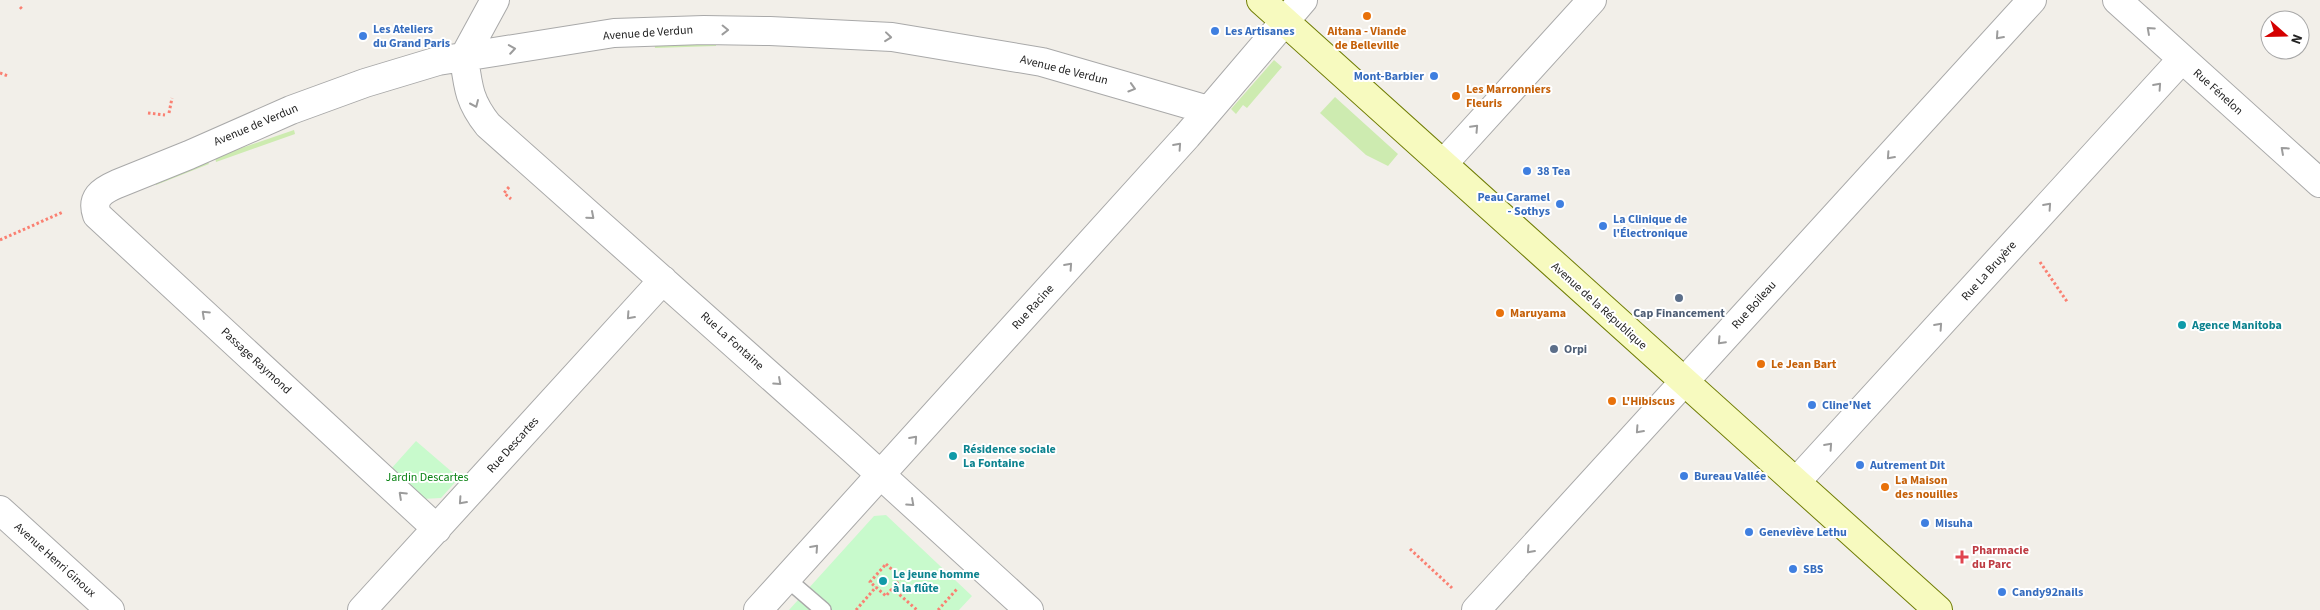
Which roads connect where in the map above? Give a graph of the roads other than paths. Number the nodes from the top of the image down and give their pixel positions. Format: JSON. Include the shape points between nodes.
{"nodes":[{"id":1,"x":495,"y":0,"type":"edge"},
{"id":2,"x":1261,"y":0,"type":"edge"},
{"id":3,"x":1304,"y":0,"type":"edge"},
{"id":4,"x":1592,"y":0,"type":"edge"},
{"id":5,"x":2032,"y":0,"type":"edge"},
{"id":6,"x":2117,"y":0,"type":"edge"},
{"id":7,"x":1285,"y":20,"type":"junction"},
{"id":8,"x":464,"y":57,"type":"junction"},
{"id":9,"x":2182,"y":59,"type":"junction"},
{"id":10,"x":1208,"y":110,"type":"junction"},
{"id":11,"x":1442,"y":164,"type":"junction"},
{"id":12,"x":2320,"y":183,"type":"edge"},
{"id":13,"x":101,"y":194,"type":"joint"},
{"id":14,"x":663,"y":280,"type":"junction"},
{"id":15,"x":1684,"y":381,"type":"junction"},
{"id":16,"x":881,"y":476,"type":"junction"},
{"id":17,"x":1796,"y":482,"type":"junction"},
{"id":18,"x":0,"y":510,"type":"edge"},
{"id":19,"x":437,"y":529,"type":"junction"},
{"id":20,"x":787,"y":579,"type":"junction"},
{"id":21,"x":110,"y":610,"type":"edge"},
{"id":22,"x":362,"y":610,"type":"edge"},
{"id":23,"x":758,"y":610,"type":"edge"},
{"id":24,"x":823,"y":610,"type":"edge"},
{"id":25,"x":1029,"y":610,"type":"edge"},
{"id":26,"x":1476,"y":610,"type":"edge"},
{"id":27,"x":1938,"y":610,"type":"edge"}],
"edges":[{"from":1,"to":8,"type":"street"},
{"from":2,"to":7,"type":"main road","name":"Avenue de la République"},
{"from":3,"to":7,"type":"street","name":"Rue Racine"},
{"from":11,"to":4,"type":"street","one_way":true},
{"from":5,"to":15,"type":"street","name":"Rue Boileau","one_way":true},
{"from":9,"to":6,"type":"street","name":"Rue Fénelon","one_way":true},
{"from":7,"to":10,"type":"street","name":"Rue Racine"},
{"from":7,"to":11,"type":"main road","name":"Avenue de la République"},
{"from":8,"to":10,"type":"street","name":"Avenue de Verdun","one_way":true,"via":[[642,32],[704,30],[855,34],[1042,62]]},
{"from":8,"to":13,"type":"street","name":"Avenue de Verdun","via":[[438,61],[365,83],[291,110]]},
{"from":8,"to":14,"type":"street","name":"Rue La Fontaine","one_way":true,"via":[[475,108],[488,125]]},
{"from":12,"to":9,"type":"street","name":"Rue Fénelon","one_way":true},
{"from":17,"to":9,"type":"street","name":"Rue La Bruyère","one_way":true},
{"from":16,"to":10,"type":"street","name":"Rue Racine","one_way":true},
{"from":11,"to":15,"type":"main road","name":"Avenue de la République"},
{"from":19,"to":13,"type":"street","name":"Passage Raymond","one_way":true,"via":[[97,216],[94,206]]},
{"from":14,"to":16,"type":"street","name":"Rue La Fontaine","one_way":true},
{"from":14,"to":19,"type":"street","name":"Rue Descartes","one_way":true},
{"from":15,"to":17,"type":"main road","name":"Avenue de la République"},
{"from":15,"to":26,"type":"street","name":"Rue Boileau","one_way":true},
{"from":20,"to":16,"type":"street","name":"Rue Racine","one_way":true},
{"from":16,"to":25,"type":"street","name":"Rue La Fontaine","one_way":true},
{"from":17,"to":27,"type":"main road","name":"Avenue de la République"},
{"from":18,"to":21,"type":"street","name":"Avenue Henri Ginoux"},
{"from":19,"to":22,"type":"street","name":"Rue Descartes"},
{"from":20,"to":23,"type":"street","name":"Rue Racine"},
{"from":20,"to":24,"type":"lane"}]}
